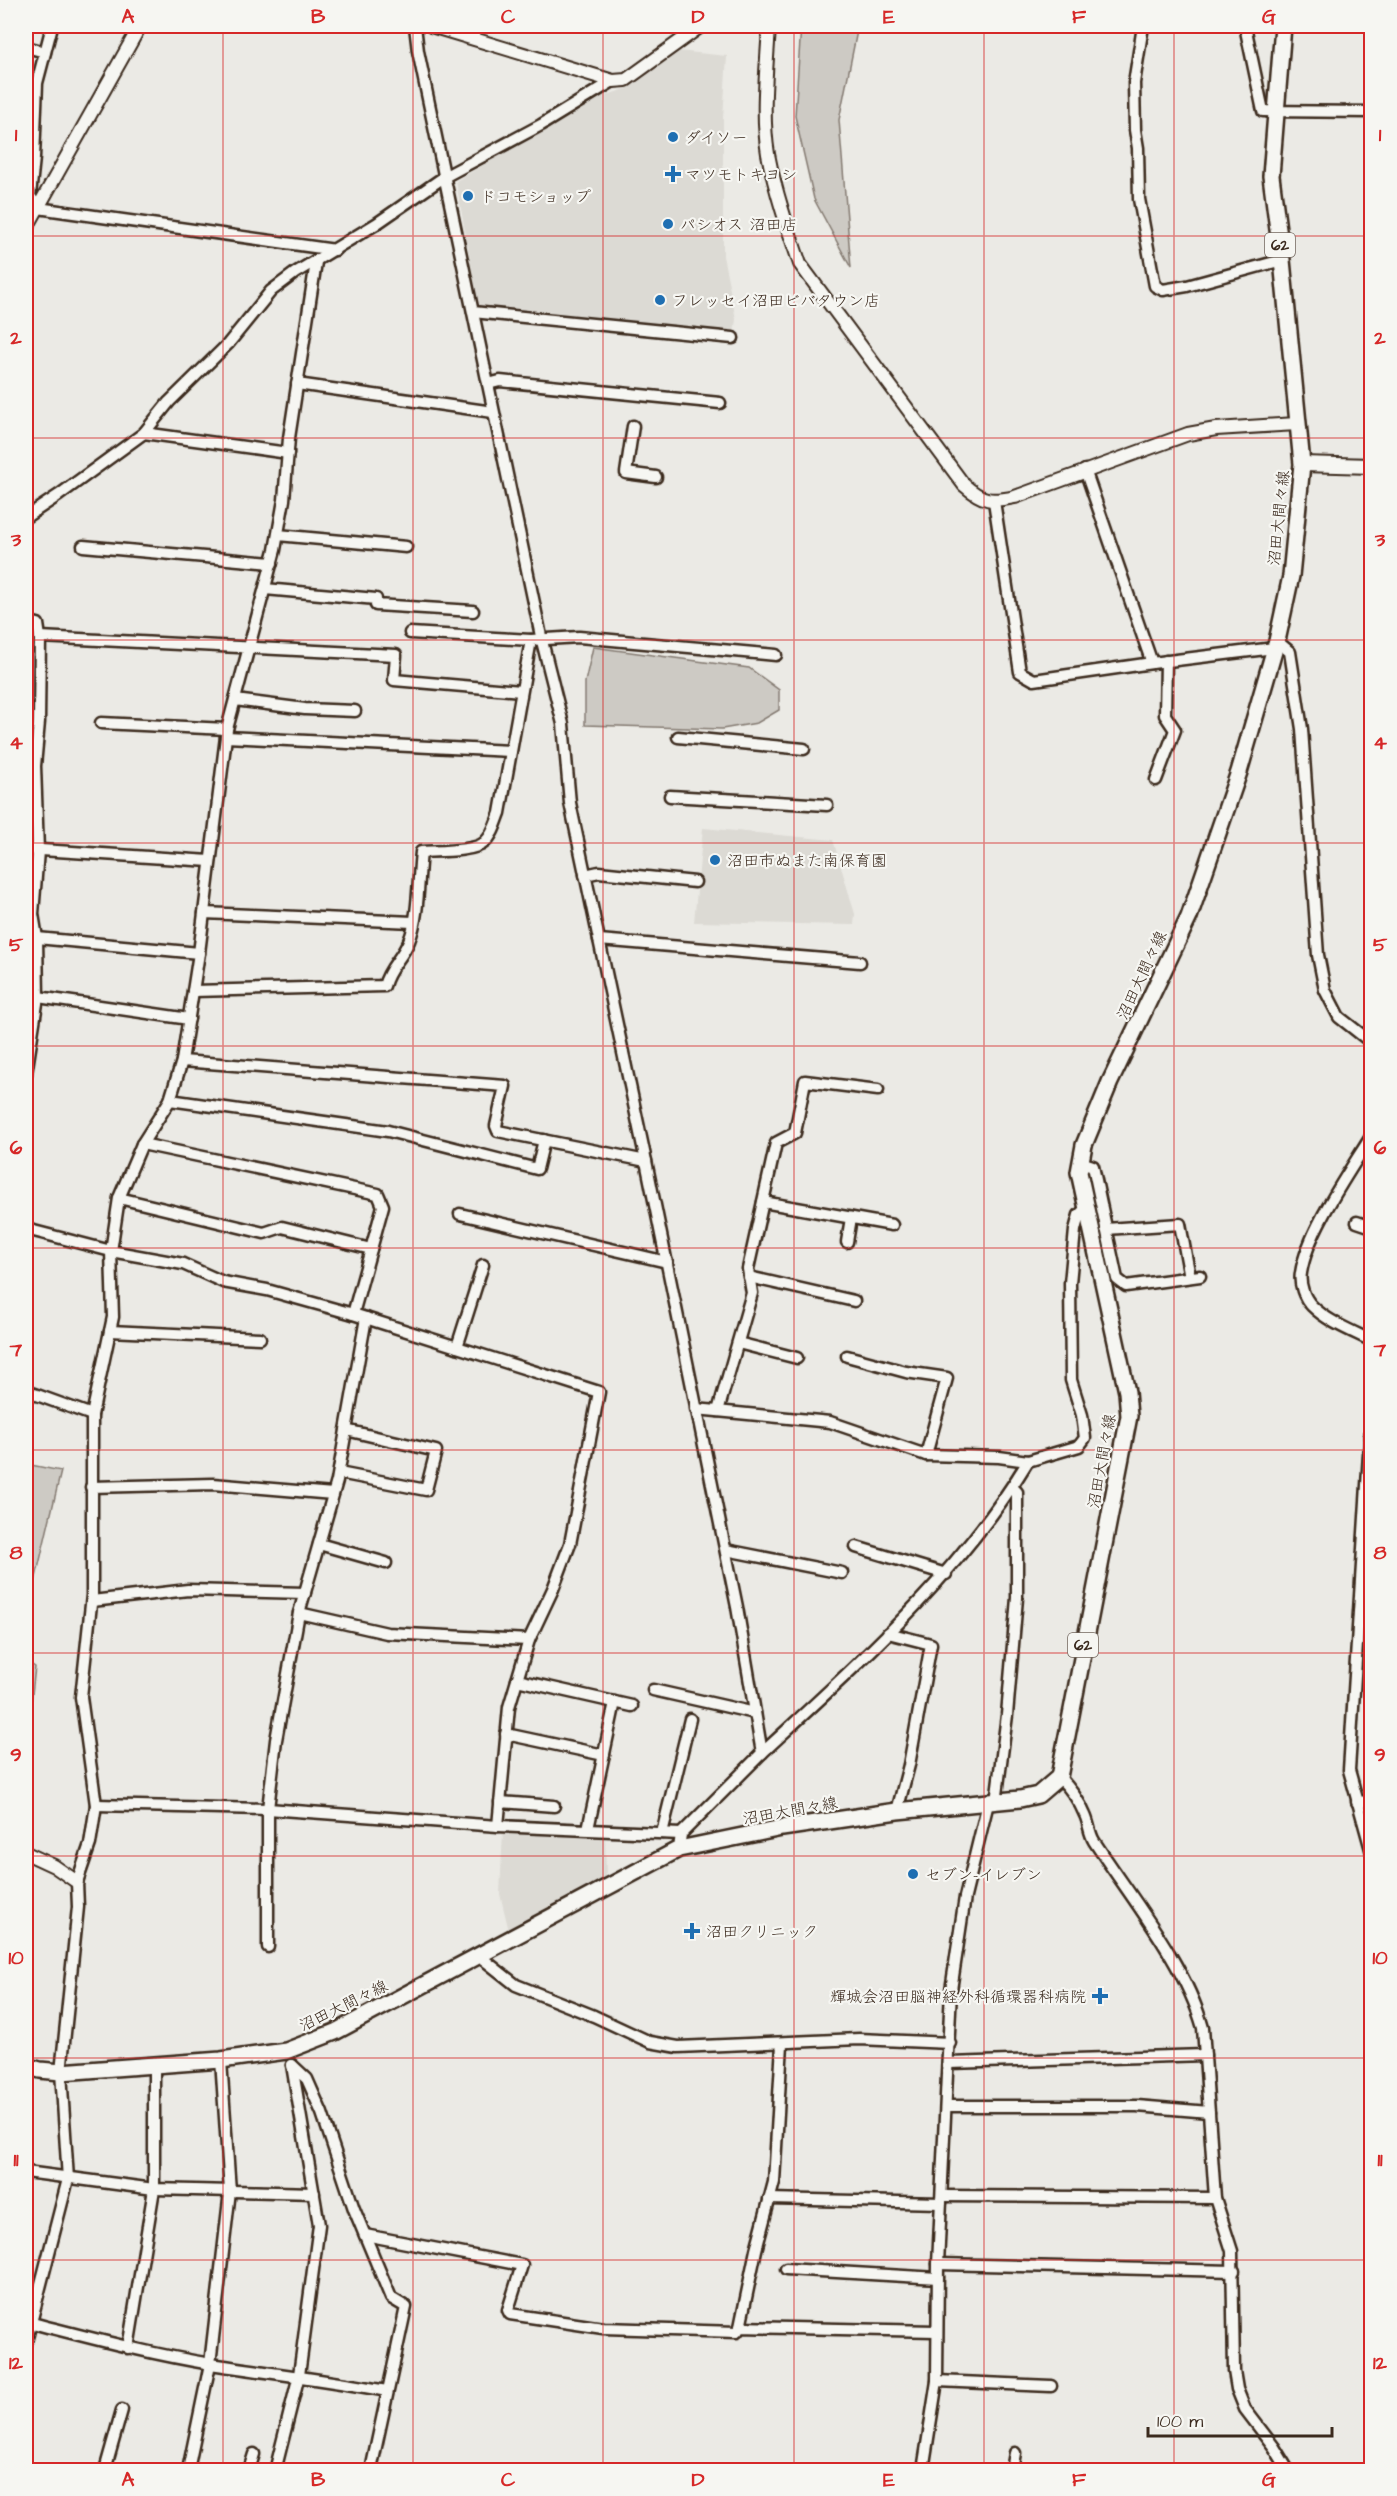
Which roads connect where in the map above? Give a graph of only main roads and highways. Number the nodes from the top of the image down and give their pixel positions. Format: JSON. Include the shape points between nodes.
{"nodes":[{"id":1,"x":1283,"y":26,"type":"edge"},
{"id":2,"x":1302,"y":464,"type":"junction"},
{"id":3,"x":1371,"y":466,"type":"edge"},
{"id":4,"x":26,"y":2066,"type":"edge"}],
"edges":[{"from":1,"to":2,"type":"main road","name":"沼田大間々線","number":"62","via":[[1271,176]]},
{"from":2,"to":3,"type":"main road"},
{"from":2,"to":4,"type":"main road","name":"沼田大間々線","number":"62","via":[[1290,576],[1239,772],[1188,917],[1110,1082],[1080,1162],[1129,1416],[1059,1777],[1038,1795],[680,1841],[289,2058],[60,2072]]}]}
